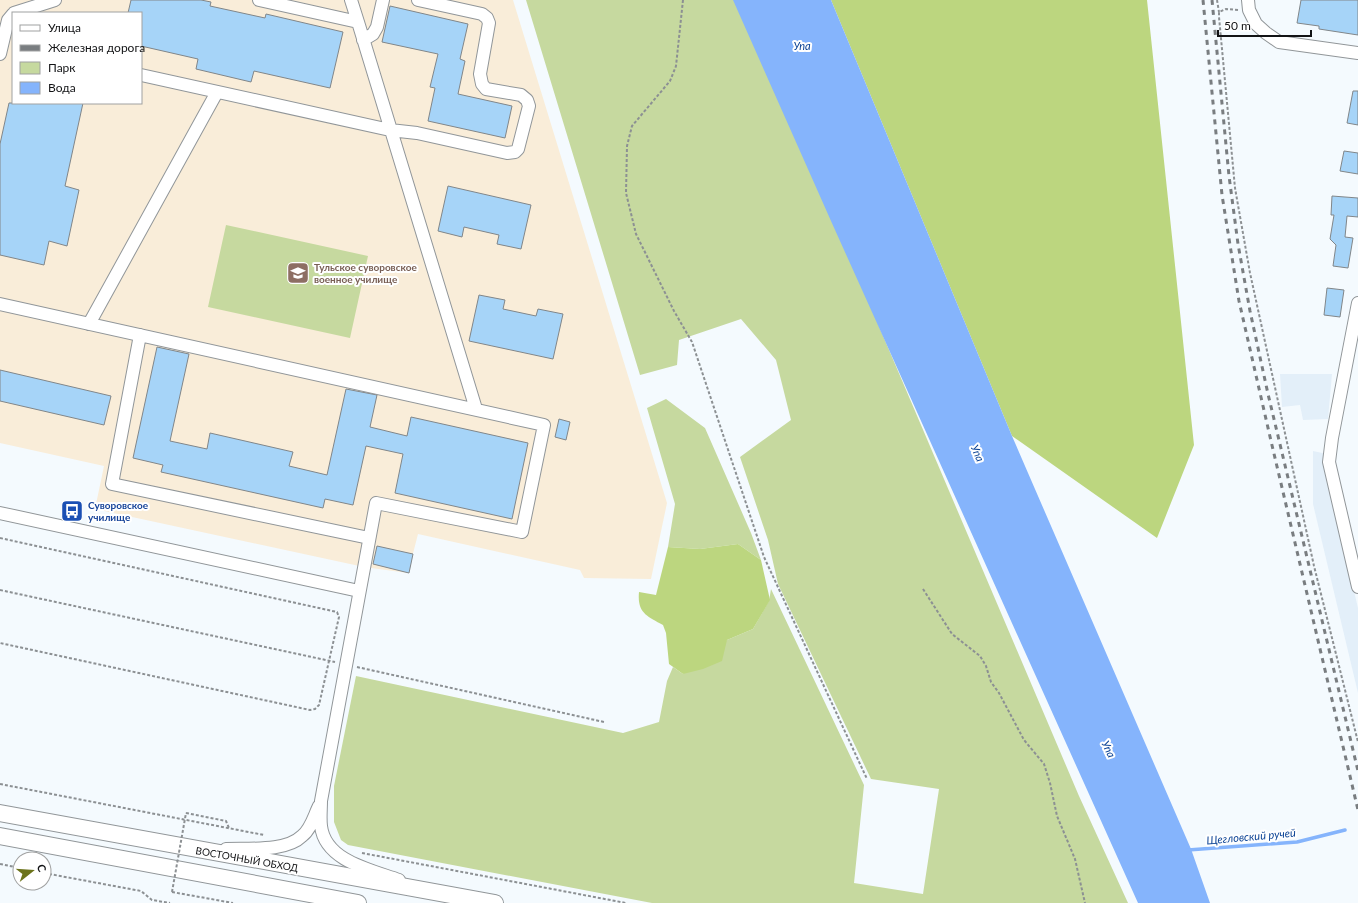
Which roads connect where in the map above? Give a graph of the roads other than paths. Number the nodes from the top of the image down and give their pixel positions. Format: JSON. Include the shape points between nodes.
{"nodes":[{"id":1,"x":55,"y":0,"type":"edge"},
{"id":2,"x":259,"y":0,"type":"edge"},
{"id":3,"x":351,"y":0,"type":"edge"},
{"id":4,"x":383,"y":0,"type":"edge"},
{"id":5,"x":418,"y":0,"type":"edge"},
{"id":6,"x":1249,"y":5,"type":"edge"},
{"id":7,"x":20,"y":12,"type":"edge"},
{"id":8,"x":12,"y":16,"type":"edge"},
{"id":9,"x":358,"y":22,"type":"junction"},
{"id":10,"x":363,"y":40,"type":"junction"},
{"id":11,"x":4,"y":47,"type":"edge"},
{"id":12,"x":1358,"y":53,"type":"edge"},
{"id":13,"x":142,"y":75,"type":"edge"},
{"id":14,"x":217,"y":92,"type":"junction"},
{"id":15,"x":390,"y":130,"type":"junction"},
{"id":16,"x":1358,"y":303,"type":"edge"},
{"id":17,"x":0,"y":304,"type":"edge"},
{"id":18,"x":89,"y":324,"type":"junction"},
{"id":19,"x":140,"y":335,"type":"junction"},
{"id":20,"x":476,"y":409,"type":"junction"},
{"id":21,"x":0,"y":513,"type":"edge"},
{"id":22,"x":369,"y":538,"type":"junction"},
{"id":23,"x":1358,"y":587,"type":"edge"},
{"id":24,"x":359,"y":591,"type":"junction"},
{"id":25,"x":321,"y":801,"type":"junction"},
{"id":26,"x":0,"y":813,"type":"edge"},
{"id":27,"x":0,"y":836,"type":"edge"},
{"id":28,"x":202,"y":850,"type":"junction"},
{"id":29,"x":428,"y":891,"type":"junction"},
{"id":30,"x":358,"y":903,"type":"edge"},
{"id":31,"x":495,"y":903,"type":"edge"}],
"edges":[{"from":1,"to":7,"type":"street"},
{"from":2,"to":9,"type":"street"},
{"from":3,"to":9,"type":"street"},
{"from":4,"to":10,"type":"street","via":[[373,34]]},
{"from":5,"to":15,"type":"street","via":[[482,14],[487,18],[480,74],[482,84],[486,88],[521,95],[528,100],[529,106],[515,152],[507,153],[417,133]]},
{"from":6,"to":12,"type":"street","via":[[1256,24],[1279,42]]},
{"from":8,"to":11,"type":"street","via":[[8,20]]},
{"from":9,"to":10,"type":"street"},
{"from":10,"to":15,"type":"street"},
{"from":13,"to":14,"type":"street"},
{"from":14,"to":15,"type":"street"},
{"from":14,"to":18,"type":"street"},
{"from":15,"to":20,"type":"street"},
{"from":16,"to":23,"type":"street","via":[[1329,462]]},
{"from":17,"to":18,"type":"street"},
{"from":18,"to":19,"type":"street"},
{"from":19,"to":20,"type":"street"},
{"from":19,"to":22,"type":"street","via":[[112,484]]},
{"from":20,"to":22,"type":"street","via":[[544,425],[522,532],[376,503]]},
{"from":21,"to":24,"type":"street"},
{"from":22,"to":24,"type":"street"},
{"from":24,"to":25,"type":"street"},
{"from":25,"to":28,"type":"street","via":[[303,836],[294,842],[283,846]]},
{"from":25,"to":29,"type":"street","via":[[321,827],[324,840],[332,851],[346,860]]},
{"from":26,"to":28,"type":"main road","name":"ВОСТОЧНЫЙ ОБХОД"},
{"from":27,"to":30,"type":"main road"},
{"from":28,"to":29,"type":"main road","name":"ВОСТОЧНЫЙ ОБХОД"},
{"from":29,"to":31,"type":"main road","name":"ВОСТОЧНЫЙ ОБХОД"}]}
